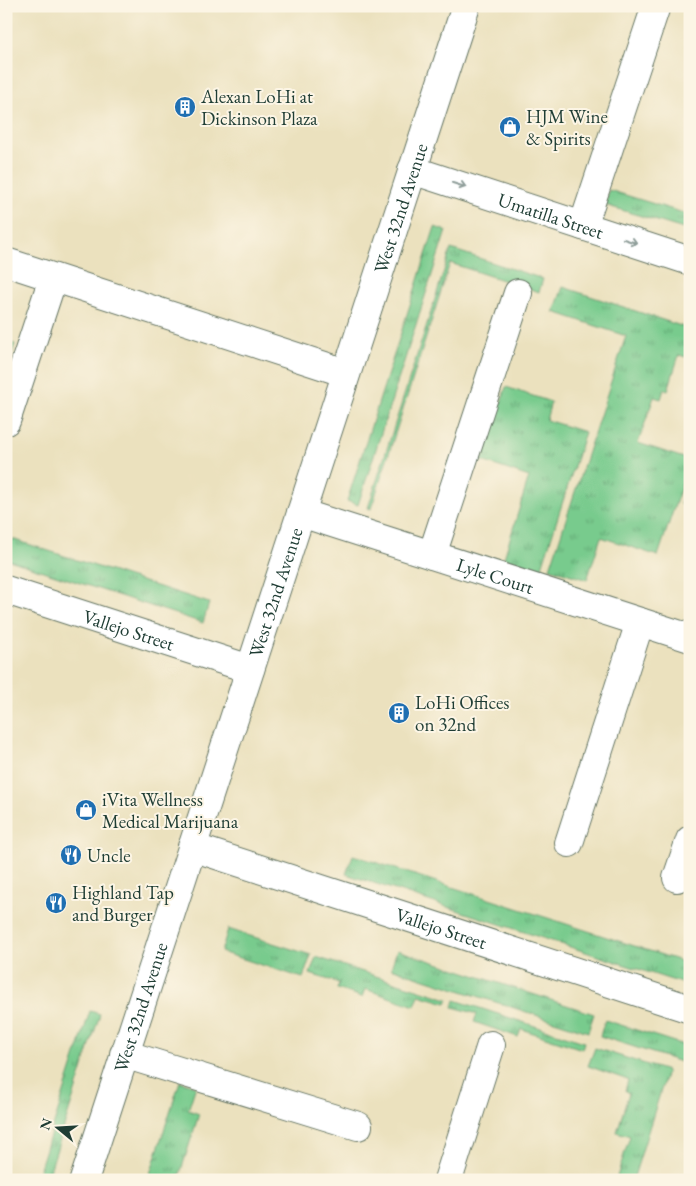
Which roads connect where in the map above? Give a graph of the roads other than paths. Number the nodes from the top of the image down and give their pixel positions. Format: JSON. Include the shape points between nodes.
{"nodes":[{"id":1,"x":466,"y":6,"type":"edge"},
{"id":2,"x":656,"y":6,"type":"edge"},
{"id":3,"x":412,"y":170,"type":"junction"},
{"id":4,"x":583,"y":226,"type":"junction"},
{"id":5,"x":690,"y":261,"type":"edge"},
{"id":6,"x":6,"y":262,"type":"edge"},
{"id":7,"x":53,"y":278,"type":"junction"},
{"id":8,"x":518,"y":293,"type":"dead end"},
{"id":9,"x":346,"y":373,"type":"junction"},
{"id":10,"x":6,"y":421,"type":"edge"},
{"id":11,"x":301,"y":513,"type":"junction"},
{"id":12,"x":432,"y":554,"type":"junction"},
{"id":13,"x":6,"y":590,"type":"edge"},
{"id":14,"x":640,"y":622,"type":"junction"},
{"id":15,"x":690,"y":638,"type":"edge"},
{"id":16,"x":250,"y":669,"type":"junction"},
{"id":17,"x":690,"y":840,"type":"edge"},
{"id":18,"x":569,"y":843,"type":"dead end"},
{"id":19,"x":192,"y":847,"type":"junction"},
{"id":20,"x":677,"y":878,"type":"dead end"},
{"id":21,"x":690,"y":1009,"type":"edge"},
{"id":22,"x":491,"y":1045,"type":"dead end"},
{"id":23,"x":124,"y":1054,"type":"junction"},
{"id":24,"x":358,"y":1126,"type":"dead end"},
{"id":25,"x":84,"y":1180,"type":"edge"},
{"id":26,"x":448,"y":1180,"type":"edge"}],
"edges":[{"from":1,"to":3,"type":"street","name":"West 32nd Avenue"},
{"from":2,"to":4,"type":"street"},
{"from":3,"to":4,"type":"street","name":"Umatilla Street","one_way":true},
{"from":3,"to":9,"type":"street","name":"West 32nd Avenue"},
{"from":4,"to":5,"type":"street","name":"Umatilla Street","one_way":true},
{"from":6,"to":7,"type":"street"},
{"from":7,"to":9,"type":"street"},
{"from":7,"to":10,"type":"street"},
{"from":8,"to":12,"type":"street"},
{"from":9,"to":11,"type":"street","name":"West 32nd Avenue"},
{"from":11,"to":12,"type":"street","name":"Lyle Court"},
{"from":11,"to":16,"type":"street","name":"West 32nd Avenue"},
{"from":12,"to":14,"type":"street","name":"Lyle Court"},
{"from":13,"to":16,"type":"street","name":"Vallejo Street"},
{"from":14,"to":15,"type":"street","name":"Lyle Court"},
{"from":14,"to":18,"type":"street"},
{"from":16,"to":19,"type":"street","name":"West 32nd Avenue"},
{"from":17,"to":20,"type":"street"},
{"from":19,"to":21,"type":"street","name":"Vallejo Street"},
{"from":19,"to":23,"type":"street","name":"West 32nd Avenue"},
{"from":22,"to":26,"type":"street"},
{"from":23,"to":24,"type":"street"},
{"from":23,"to":25,"type":"street","name":"West 32nd Avenue"}]}
